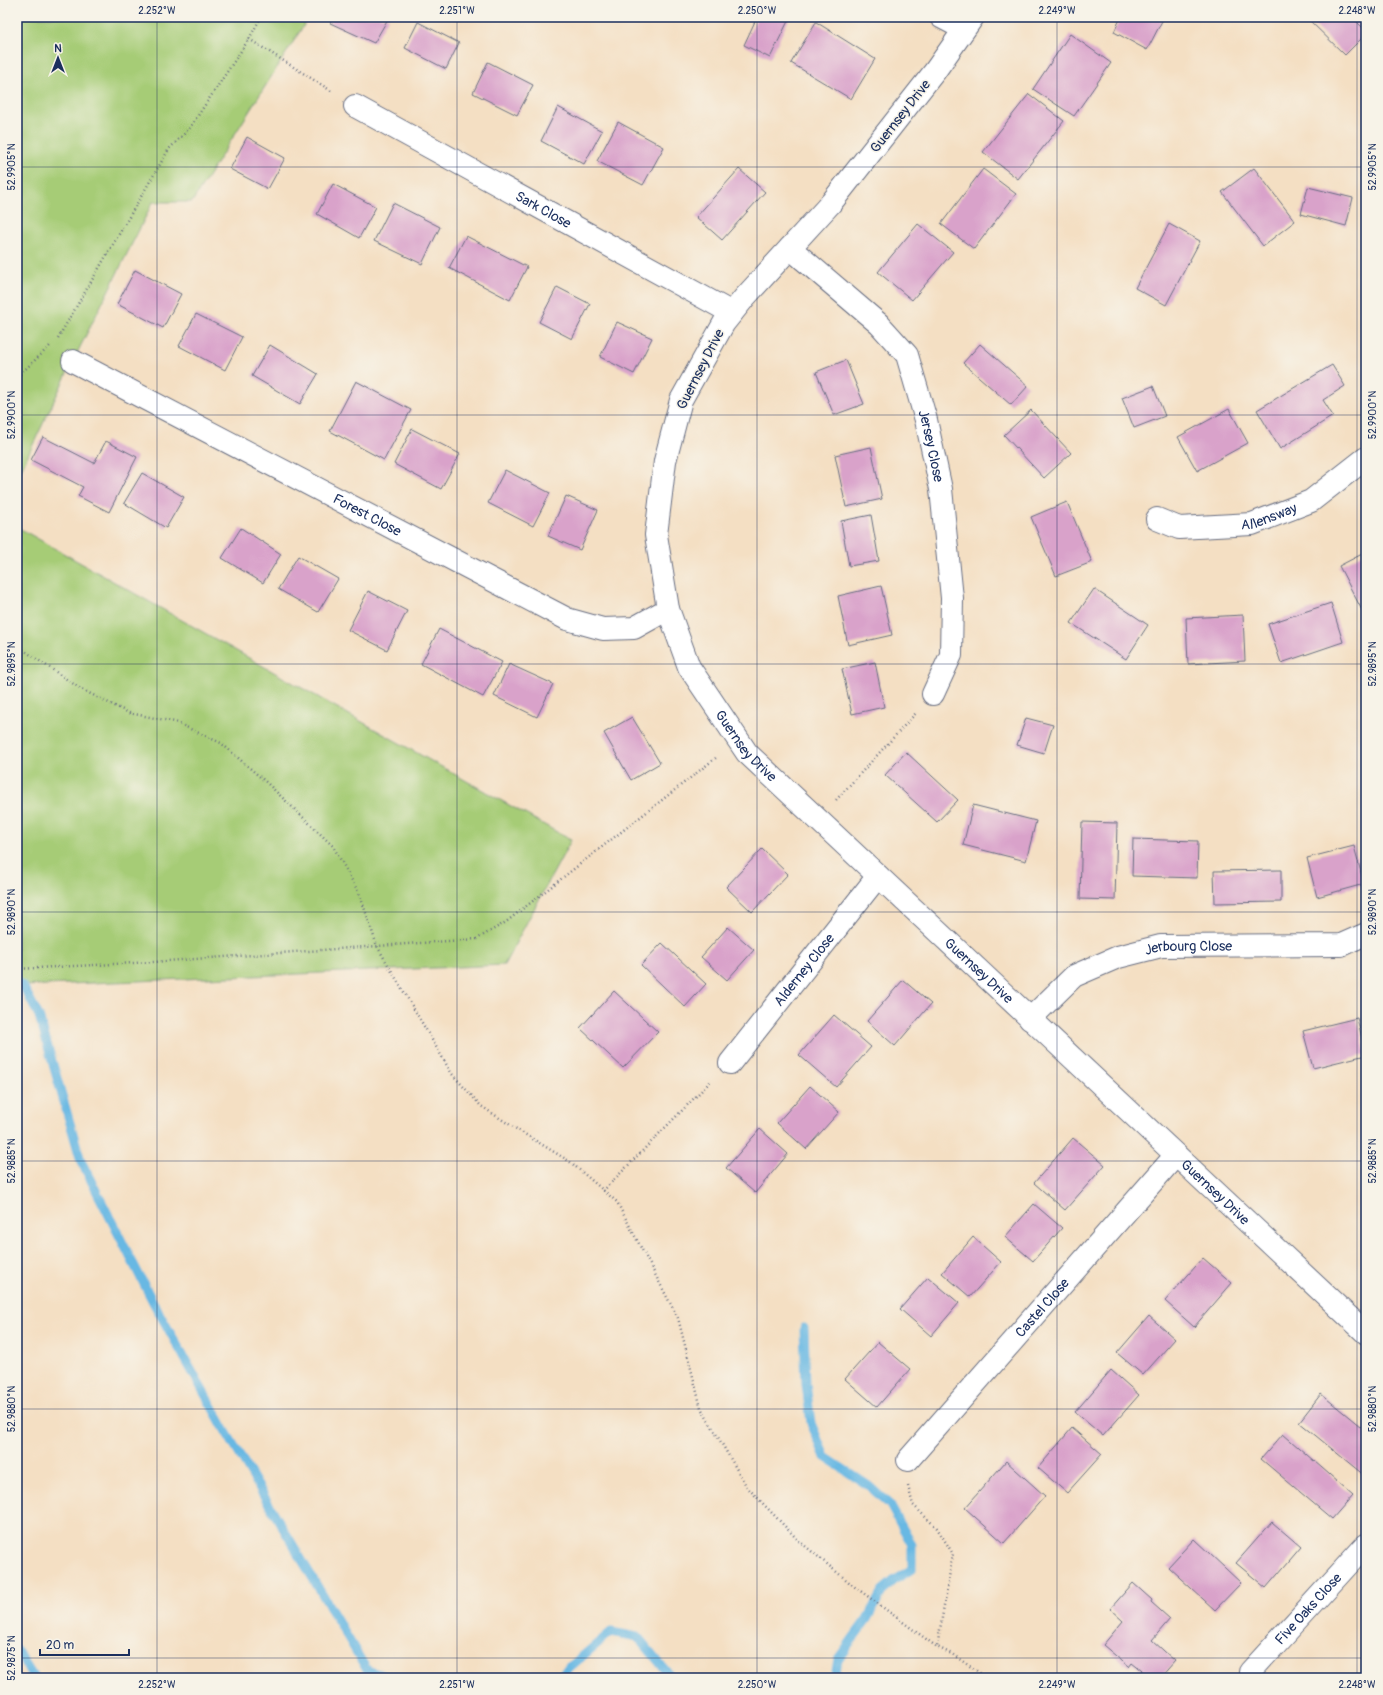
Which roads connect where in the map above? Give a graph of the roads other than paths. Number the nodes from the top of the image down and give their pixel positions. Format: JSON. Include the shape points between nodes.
{"nodes":[{"id":1,"x":941,"y":17,"type":"edge"},
{"id":2,"x":969,"y":23,"type":"edge"},
{"id":3,"x":355,"y":106,"type":"road end"},
{"id":4,"x":790,"y":248,"type":"junction"},
{"id":5,"x":732,"y":313,"type":"junction"},
{"id":6,"x":73,"y":361,"type":"dead end"},
{"id":7,"x":1366,"y":458,"type":"edge"},
{"id":8,"x":1157,"y":519,"type":"dead end"},
{"id":9,"x":668,"y":609,"type":"junction"},
{"id":10,"x":933,"y":694,"type":"road end"},
{"id":11,"x":878,"y":876,"type":"junction"},
{"id":12,"x":1366,"y":934,"type":"edge"},
{"id":13,"x":1030,"y":1019,"type":"junction"},
{"id":14,"x":730,"y":1063,"type":"road end"},
{"id":15,"x":1176,"y":1155,"type":"junction"},
{"id":16,"x":1366,"y":1333,"type":"edge"},
{"id":17,"x":908,"y":1460,"type":"road end"},
{"id":18,"x":1366,"y":1545,"type":"edge"},
{"id":19,"x":1250,"y":1672,"type":"dead end"}],
"edges":[{"from":1,"to":2,"type":"street"},
{"from":2,"to":4,"type":"street","name":"Guernsey Drive","via":[[935,71],[831,203]]},
{"from":3,"to":5,"type":"street","name":"Sark Close"},
{"from":4,"to":5,"type":"street","name":"Guernsey Drive"},
{"from":4,"to":10,"type":"street","name":"Jersey Close","via":[[879,324],[907,355],[926,420],[941,489],[952,598],[951,655]]},
{"from":5,"to":9,"type":"street","name":"Guernsey Drive","via":[[682,400],[665,461],[656,535]]},
{"from":6,"to":9,"type":"street","name":"Forest Close","via":[[567,619],[603,629],[634,628]]},
{"from":7,"to":8,"type":"street","name":"Allensway","via":[[1311,501],[1252,524],[1179,528]]},
{"from":9,"to":11,"type":"street","name":"Guernsey Drive","via":[[689,667],[746,753]]},
{"from":11,"to":13,"type":"street","name":"Guernsey Drive"},
{"from":11,"to":14,"type":"street","name":"Alderney Close"},
{"from":12,"to":13,"type":"street","name":"Jerbourg Close","via":[[1341,945],[1161,946],[1118,957],[1074,976]]},
{"from":13,"to":15,"type":"street","name":"Guernsey Drive"},
{"from":15,"to":16,"type":"street","name":"Guernsey Drive"},
{"from":15,"to":17,"type":"street","name":"Castel Close"},
{"from":18,"to":19,"type":"street","name":"Five Oaks Close"}]}
